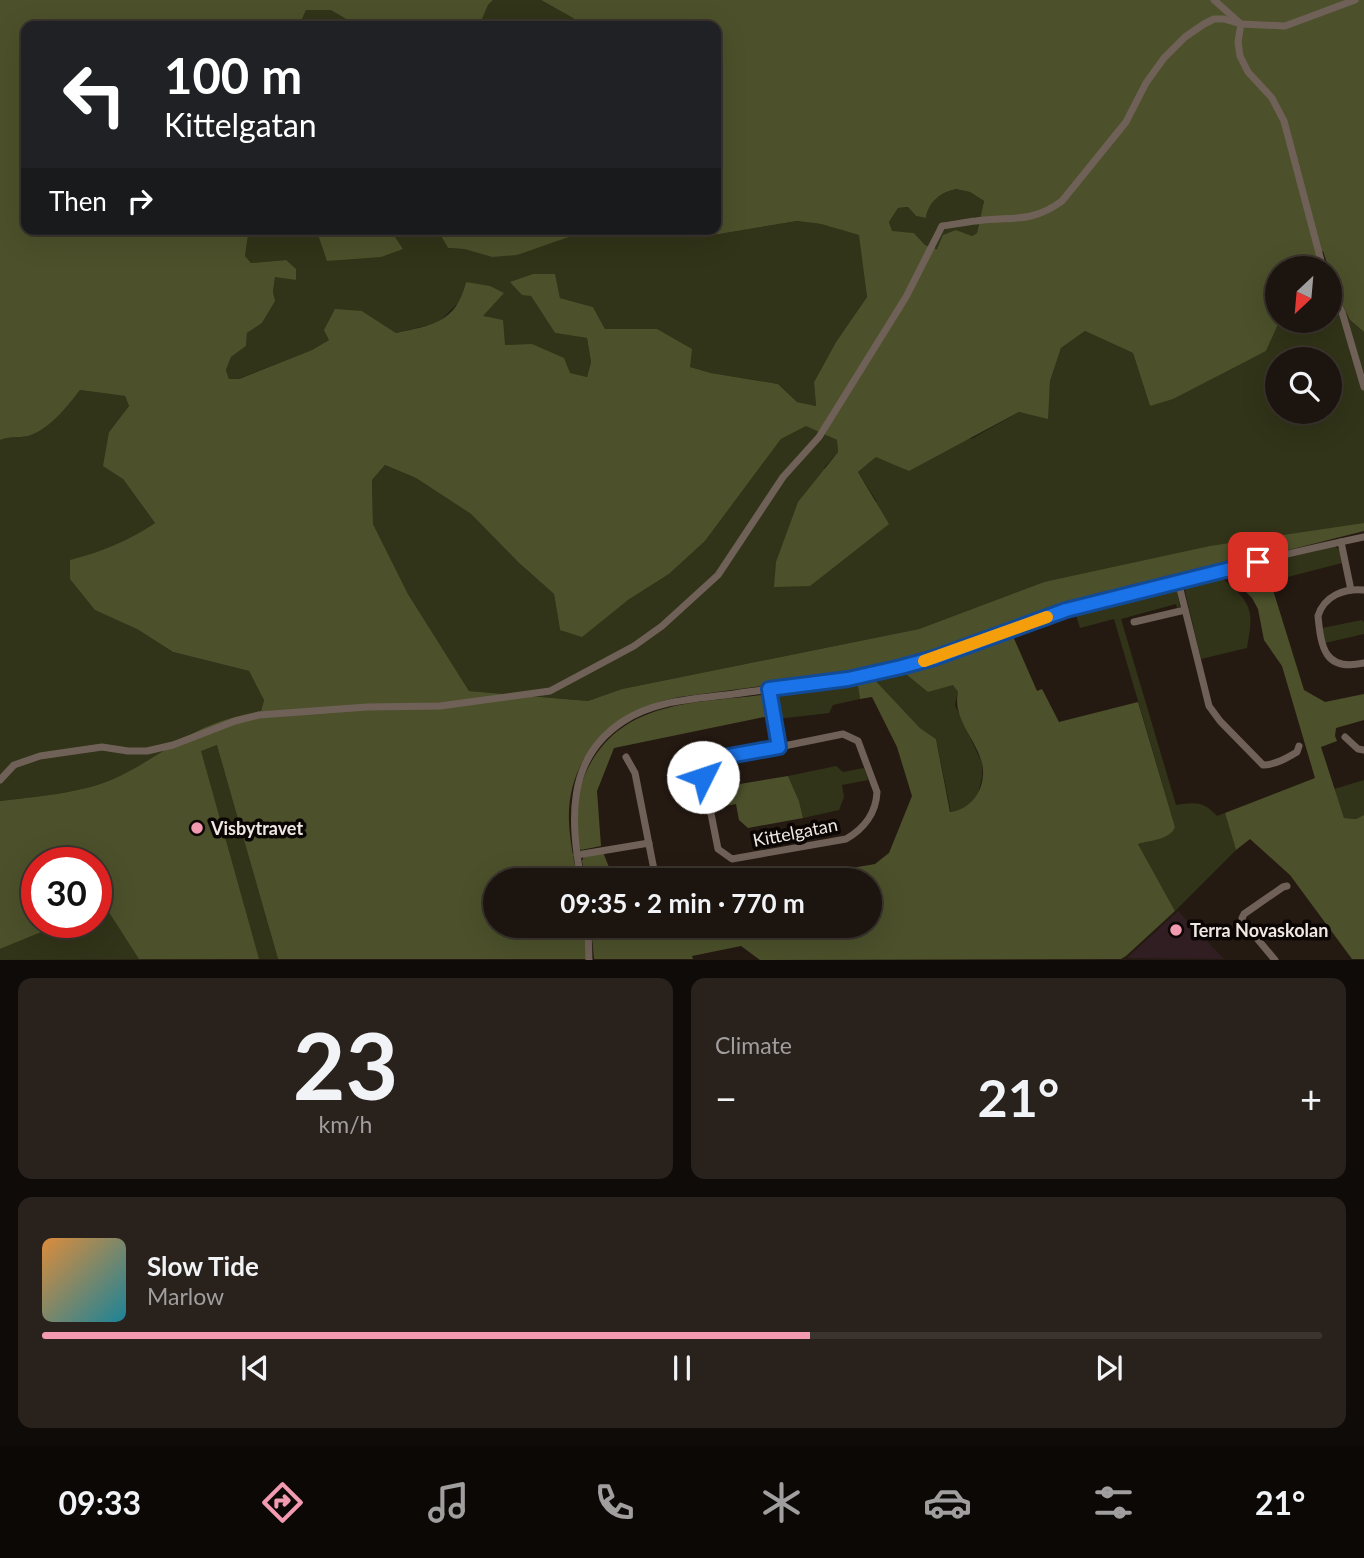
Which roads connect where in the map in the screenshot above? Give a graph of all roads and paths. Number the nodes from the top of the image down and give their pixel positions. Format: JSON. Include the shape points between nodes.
{"nodes":[{"id":1,"x":1214,"y":0,"type":"edge"},
{"id":2,"x":1355,"y":0,"type":"edge"},
{"id":3,"x":1241,"y":24,"type":"junction"},
{"id":4,"x":1320,"y":256,"type":"edge"},
{"id":5,"x":1342,"y":312,"type":"edge"},
{"id":6,"x":1364,"y":387,"type":"edge"},
{"id":7,"x":1364,"y":537,"type":"edge"},
{"id":8,"x":1341,"y":542,"type":"junction"},
{"id":9,"x":1178,"y":582,"type":"junction"},
{"id":10,"x":1351,"y":590,"type":"junction"},
{"id":11,"x":1364,"y":590,"type":"edge"},
{"id":12,"x":1185,"y":610,"type":"junction"},
{"id":13,"x":1134,"y":622,"type":"dead end"},
{"id":14,"x":1364,"y":663,"type":"edge"},
{"id":15,"x":769,"y":689,"type":"junction"},
{"id":16,"x":1345,"y":737,"type":"dead end"},
{"id":17,"x":1299,"y":746,"type":"dead end"},
{"id":18,"x":779,"y":747,"type":"junction"},
{"id":19,"x":1364,"y":750,"type":"edge"},
{"id":20,"x":626,"y":757,"type":"dead end"},
{"id":21,"x":0,"y":780,"type":"edge"},
{"id":22,"x":649,"y":844,"type":"junction"},
{"id":23,"x":577,"y":855,"type":"junction"},
{"id":24,"x":579,"y":868,"type":"edge"},
{"id":25,"x":654,"y":868,"type":"edge"},
{"id":26,"x":1287,"y":886,"type":"dead end"},
{"id":27,"x":588,"y":938,"type":"edge"},
{"id":28,"x":589,"y":960,"type":"edge"},
{"id":29,"x":1275,"y":960,"type":"edge"}],
"edges":[{"from":1,"to":3,"type":"street"},
{"from":2,"to":3,"type":"street","via":[[1285,26]]},
{"from":3,"to":4,"type":"street","via":[[1238,42],[1243,65],[1272,98],[1284,121]]},
{"from":3,"to":21,"type":"street","via":[[1214,19],[1175,46],[1152,73],[1106,149],[1052,208],[1015,220],[942,226],[906,297],[820,437],[783,477],[718,575],[649,637],[550,691],[440,706],[259,715],[147,751],[102,747],[40,756],[14,765]]},
{"from":5,"to":6,"type":"street"},
{"from":7,"to":8,"type":"street"},
{"from":8,"to":9,"type":"street"},
{"from":8,"to":10,"type":"street"},
{"from":9,"to":12,"type":"street"},
{"from":9,"to":15,"type":"street","via":[[1066,610],[901,667]]},
{"from":10,"to":11,"type":"street"},
{"from":10,"to":14,"type":"street","via":[[1328,598],[1318,619],[1329,658],[1343,666]]},
{"from":12,"to":13,"type":"street"},
{"from":12,"to":17,"type":"street","via":[[1205,696],[1220,721],[1263,765],[1290,756]]},
{"from":15,"to":18,"type":"street"},
{"from":15,"to":23,"type":"street","via":[[656,706],[615,727],[599,743],[579,779],[573,812]]},
{"from":16,"to":19,"type":"street"},
{"from":18,"to":18,"type":"street","name":"Kittelgatan","via":[[718,758],[704,772],[716,843],[721,853],[732,859],[846,839],[868,822],[877,792],[854,737],[839,734]]},
{"from":20,"to":22,"type":"street","via":[[635,772]]},
{"from":22,"to":23,"type":"street"},
{"from":22,"to":25,"type":"street"},
{"from":23,"to":24,"type":"street"},
{"from":26,"to":29,"type":"street","via":[[1242,918]]},
{"from":27,"to":28,"type":"street"}]}
